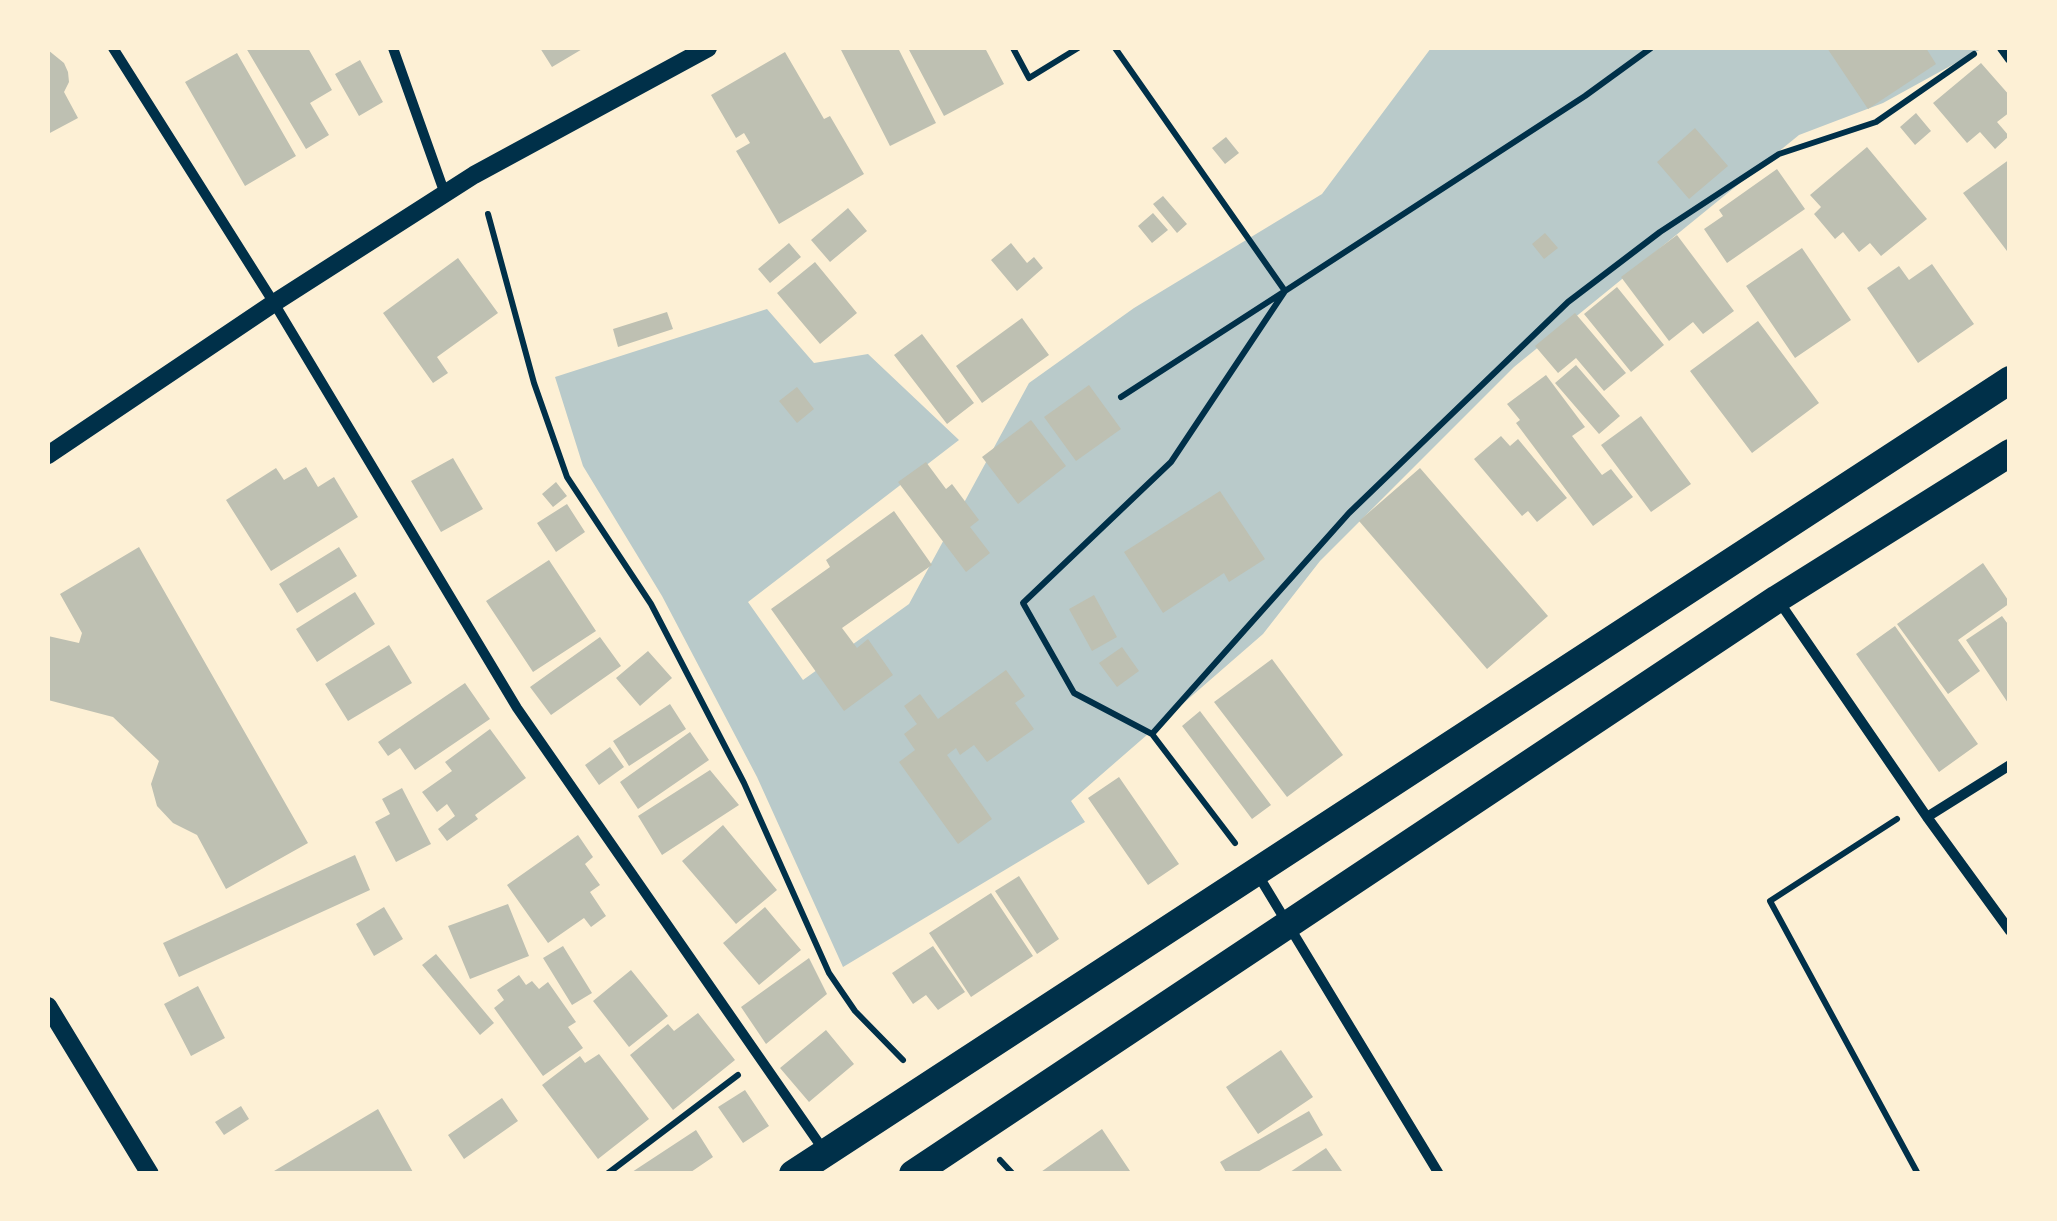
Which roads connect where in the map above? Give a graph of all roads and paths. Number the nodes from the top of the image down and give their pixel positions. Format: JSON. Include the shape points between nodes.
{"nodes":[{"id":1,"x":113,"y":48,"type":"edge"},
{"id":2,"x":393,"y":48,"type":"edge"},
{"id":3,"x":708,"y":48,"type":"edge"},
{"id":4,"x":1013,"y":48,"type":"edge"},
{"id":5,"x":1078,"y":48,"type":"edge"},
{"id":6,"x":1115,"y":48,"type":"edge"},
{"id":7,"x":1652,"y":48,"type":"edge"},
{"id":8,"x":1984,"y":48,"type":"edge"},
{"id":9,"x":2002,"y":48,"type":"edge"},
{"id":10,"x":2010,"y":59,"type":"edge"},
{"id":11,"x":445,"y":194,"type":"junction"},
{"id":12,"x":488,"y":214,"type":"dead end"},
{"id":13,"x":1285,"y":291,"type":"junction"},
{"id":14,"x":274,"y":303,"type":"junction"},
{"id":15,"x":2010,"y":380,"type":"edge"},
{"id":16,"x":1121,"y":397,"type":"dead end"},
{"id":17,"x":2010,"y":452,"type":"edge"},
{"id":18,"x":48,"y":455,"type":"edge"},
{"id":19,"x":1777,"y":599,"type":"junction"},
{"id":20,"x":1152,"y":734,"type":"junction"},
{"id":21,"x":2010,"y":764,"type":"edge"},
{"id":22,"x":1919,"y":805,"type":"junction"},
{"id":23,"x":1927,"y":816,"type":"junction"},
{"id":24,"x":1257,"y":872,"type":"junction"},
{"id":25,"x":1289,"y":923,"type":"junction"},
{"id":26,"x":2010,"y":931,"type":"edge"},
{"id":27,"x":48,"y":1006,"type":"edge"},
{"id":28,"x":760,"y":1058,"type":"junction"},
{"id":29,"x":928,"y":1086,"type":"junction"},
{"id":30,"x":826,"y":1153,"type":"junction"},
{"id":31,"x":150,"y":1174,"type":"edge"},
{"id":32,"x":607,"y":1174,"type":"edge"},
{"id":33,"x":793,"y":1174,"type":"edge"},
{"id":34,"x":913,"y":1174,"type":"edge"},
{"id":35,"x":1438,"y":1174,"type":"edge"},
{"id":36,"x":1918,"y":1174,"type":"edge"}],
"edges":[{"from":1,"to":14,"type":"street"},
{"from":2,"to":11,"type":"street"},
{"from":3,"to":11,"type":"street"},
{"from":4,"to":5,"type":"path","via":[[1029,78]]},
{"from":6,"to":13,"type":"path"},
{"from":7,"to":13,"type":"path"},
{"from":8,"to":20,"type":"path","via":[[1876,122],[1779,154],[1568,302],[1349,513]]},
{"from":9,"to":10,"type":"street"},
{"from":11,"to":14,"type":"street"},
{"from":12,"to":29,"type":"path","via":[[567,476],[650,604],[744,783],[829,974],[855,1011]]},
{"from":13,"to":16,"type":"path"},
{"from":13,"to":20,"type":"path","via":[[1170,462],[1023,603],[1074,693]]},
{"from":14,"to":18,"type":"street"},
{"from":14,"to":28,"type":"street","via":[[517,708]]},
{"from":15,"to":24,"type":"highway"},
{"from":17,"to":19,"type":"highway"},
{"from":19,"to":22,"type":"street"},
{"from":19,"to":25,"type":"highway"},
{"from":20,"to":24,"type":"path"},
{"from":21,"to":23,"type":"street"},
{"from":22,"to":23,"type":"street"},
{"from":22,"to":36,"type":"path","via":[[1770,901]]},
{"from":23,"to":26,"type":"street"},
{"from":24,"to":25,"type":"street"},
{"from":24,"to":29,"type":"highway"},
{"from":25,"to":34,"type":"highway"},
{"from":25,"to":35,"type":"street"},
{"from":27,"to":31,"type":"street"},
{"from":28,"to":30,"type":"street"},
{"from":28,"to":32,"type":"path"},
{"from":29,"to":30,"type":"highway"},
{"from":30,"to":33,"type":"highway"}]}
